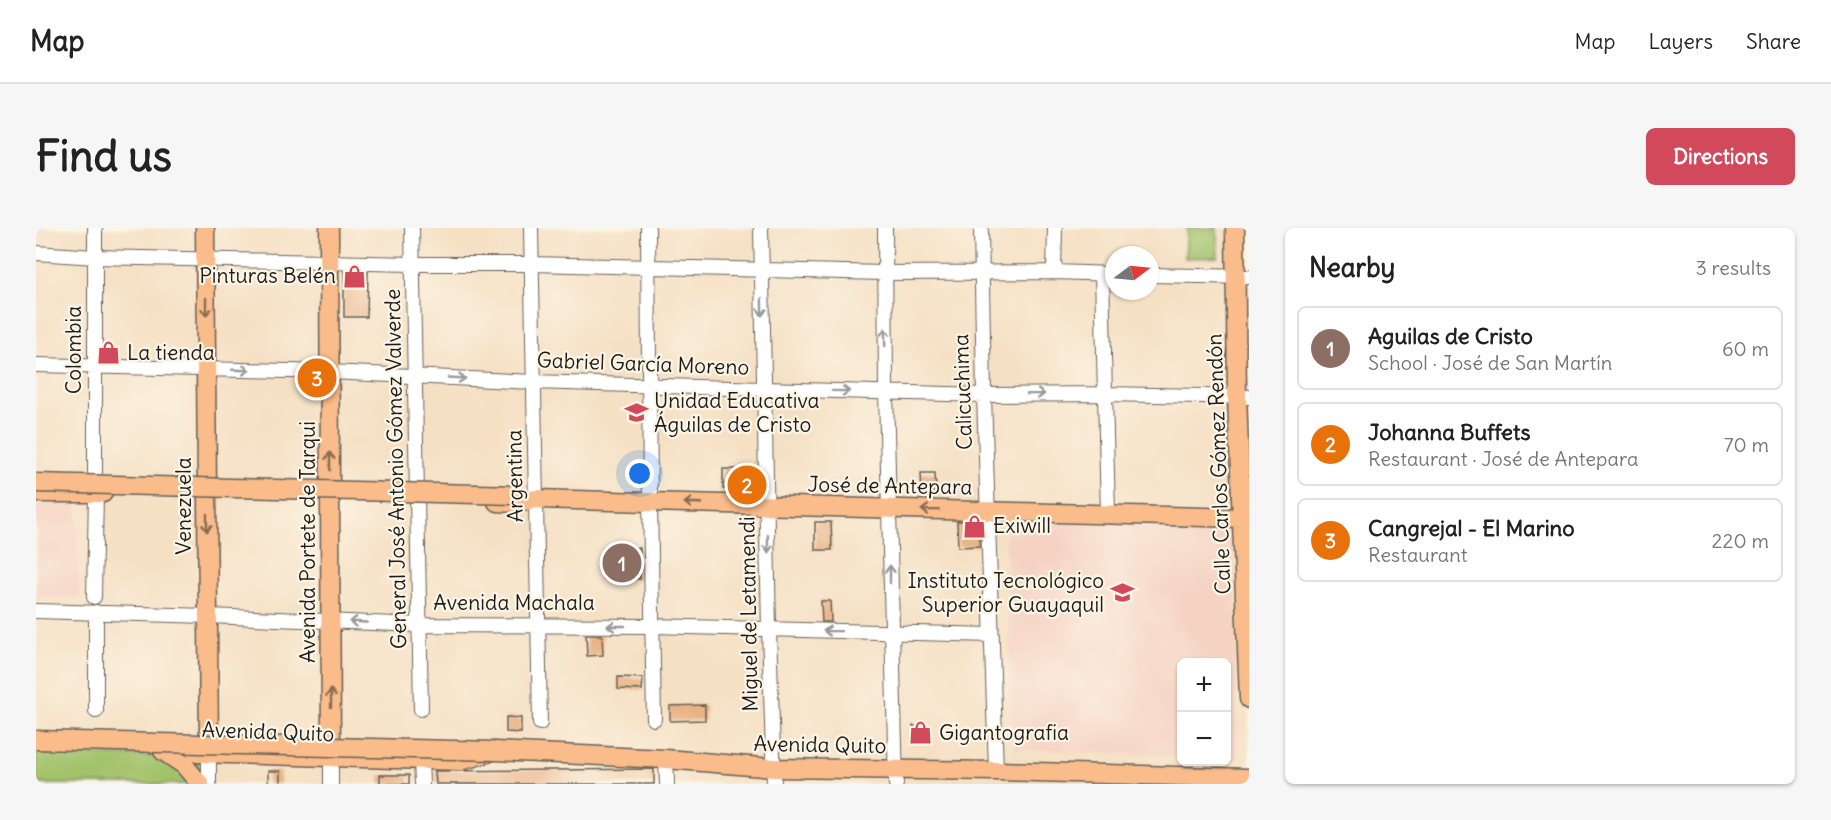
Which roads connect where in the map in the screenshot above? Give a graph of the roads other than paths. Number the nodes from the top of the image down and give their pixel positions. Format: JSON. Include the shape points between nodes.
{"nodes":[{"id":1,"x":95,"y":228,"type":"edge"},
{"id":2,"x":205,"y":228,"type":"edge"},
{"id":3,"x":329,"y":228,"type":"edge"},
{"id":4,"x":412,"y":228,"type":"edge"},
{"id":5,"x":531,"y":228,"type":"edge"},
{"id":6,"x":648,"y":228,"type":"edge"},
{"id":7,"x":761,"y":228,"type":"edge"},
{"id":8,"x":885,"y":228,"type":"edge"},
{"id":9,"x":981,"y":228,"type":"edge"},
{"id":10,"x":1055,"y":228,"type":"edge"},
{"id":11,"x":1235,"y":228,"type":"edge"},
{"id":12,"x":36,"y":254,"type":"edge"},
{"id":13,"x":95,"y":256,"type":"junction"},
{"id":14,"x":206,"y":259,"type":"junction"},
{"id":15,"x":329,"y":262,"type":"junction"},
{"id":16,"x":413,"y":264,"type":"junction"},
{"id":17,"x":532,"y":264,"type":"junction"},
{"id":18,"x":648,"y":267,"type":"junction"},
{"id":19,"x":761,"y":270,"type":"junction"},
{"id":20,"x":1053,"y":272,"type":"junction"},
{"id":21,"x":885,"y":273,"type":"junction"},
{"id":22,"x":981,"y":274,"type":"junction"},
{"id":23,"x":1105,"y":274,"type":"edge"},
{"id":24,"x":1159,"y":275,"type":"edge"},
{"id":25,"x":1242,"y":277,"type":"edge"},
{"id":26,"x":1108,"y":300,"type":"edge"},
{"id":27,"x":36,"y":365,"type":"edge"},
{"id":28,"x":96,"y":367,"type":"junction"},
{"id":29,"x":206,"y":369,"type":"junction"},
{"id":30,"x":330,"y":372,"type":"junction"},
{"id":31,"x":415,"y":376,"type":"junction"},
{"id":32,"x":533,"y":382,"type":"junction"},
{"id":33,"x":649,"y":386,"type":"junction"},
{"id":34,"x":765,"y":389,"type":"junction"},
{"id":35,"x":886,"y":392,"type":"junction"},
{"id":36,"x":1106,"y":394,"type":"junction"},
{"id":37,"x":984,"y":395,"type":"junction"},
{"id":38,"x":1243,"y":397,"type":"edge"},
{"id":39,"x":95,"y":472,"type":"dead end"},
{"id":40,"x":36,"y":483,"type":"edge"},
{"id":41,"x":36,"y":493,"type":"edge"},
{"id":42,"x":96,"y":493,"type":"junction"},
{"id":43,"x":207,"y":495,"type":"junction"},
{"id":44,"x":331,"y":499,"type":"junction"},
{"id":45,"x":536,"y":499,"type":"junction"},
{"id":46,"x":417,"y":500,"type":"junction"},
{"id":47,"x":650,"y":502,"type":"junction"},
{"id":48,"x":767,"y":505,"type":"junction"},
{"id":49,"x":890,"y":509,"type":"junction"},
{"id":50,"x":989,"y":511,"type":"junction"},
{"id":51,"x":1108,"y":514,"type":"junction"},
{"id":52,"x":1246,"y":519,"type":"edge"},
{"id":53,"x":94,"y":597,"type":"dead end"},
{"id":54,"x":36,"y":611,"type":"edge"},
{"id":55,"x":96,"y":612,"type":"junction"},
{"id":56,"x":208,"y":616,"type":"junction"},
{"id":57,"x":331,"y":621,"type":"junction"},
{"id":58,"x":420,"y":625,"type":"junction"},
{"id":59,"x":538,"y":625,"type":"junction"},
{"id":60,"x":653,"y":626,"type":"junction"},
{"id":61,"x":769,"y":630,"type":"junction"},
{"id":62,"x":891,"y":632,"type":"junction"},
{"id":63,"x":992,"y":635,"type":"junction"},
{"id":64,"x":1248,"y":650,"type":"edge"},
{"id":65,"x":1249,"y":699,"type":"edge"},
{"id":66,"x":421,"y":709,"type":"dead end"},
{"id":67,"x":96,"y":711,"type":"dead end"},
{"id":68,"x":654,"y":718,"type":"dead end"},
{"id":69,"x":540,"y":723,"type":"dead end"},
{"id":70,"x":36,"y":740,"type":"edge"},
{"id":71,"x":36,"y":745,"type":"edge"},
{"id":72,"x":163,"y":751,"type":"junction"},
{"id":73,"x":497,"y":751,"type":"junction"},
{"id":74,"x":209,"y":753,"type":"junction"},
{"id":75,"x":331,"y":756,"type":"junction"},
{"id":76,"x":666,"y":759,"type":"junction"},
{"id":77,"x":421,"y":760,"type":"junction"},
{"id":78,"x":996,"y":771,"type":"junction"},
{"id":79,"x":774,"y":776,"type":"edge"},
{"id":80,"x":895,"y":777,"type":"edge"},
{"id":81,"x":1249,"y":778,"type":"edge"},
{"id":82,"x":201,"y":784,"type":"edge"},
{"id":83,"x":209,"y":784,"type":"edge"},
{"id":84,"x":331,"y":784,"type":"edge"},
{"id":85,"x":422,"y":784,"type":"edge"},
{"id":86,"x":667,"y":784,"type":"edge"}],
"edges":[{"from":1,"to":13,"type":"street","name":"Colombia"},
{"from":2,"to":14,"type":"main road","name":"Venezuela"},
{"from":3,"to":15,"type":"main road","name":"Avenida Portete de Tarqui"},
{"from":4,"to":16,"type":"street","name":"General José Antonio Gómez Valverde"},
{"from":5,"to":17,"type":"street","name":"Argentina"},
{"from":6,"to":18,"type":"street"},
{"from":7,"to":19,"type":"street","name":"Miguel de Letamendi"},
{"from":8,"to":21,"type":"street"},
{"from":9,"to":22,"type":"street","name":"Calicuchima"},
{"from":10,"to":20,"type":"street"},
{"from":11,"to":25,"type":"main road","name":"Calle Carlos Gómez Rendón"},
{"from":12,"to":13,"type":"street"},
{"from":13,"to":14,"type":"street"},
{"from":13,"to":28,"type":"street","name":"Colombia"},
{"from":14,"to":15,"type":"street"},
{"from":14,"to":29,"type":"main road","name":"Venezuela","one_way":true},
{"from":15,"to":16,"type":"street"},
{"from":15,"to":30,"type":"main road","name":"Avenida Portete de Tarqui"},
{"from":16,"to":17,"type":"street"},
{"from":16,"to":31,"type":"street","name":"General José Antonio Gómez Valverde"},
{"from":17,"to":18,"type":"street"},
{"from":17,"to":32,"type":"street","name":"Argentina"},
{"from":18,"to":19,"type":"street"},
{"from":18,"to":33,"type":"street"},
{"from":19,"to":21,"type":"street"},
{"from":19,"to":34,"type":"street","name":"Miguel de Letamendi","one_way":true},
{"from":20,"to":22,"type":"street"},
{"from":20,"to":23,"type":"street"},
{"from":21,"to":22,"type":"street"},
{"from":35,"to":21,"type":"street","one_way":true},
{"from":22,"to":37,"type":"street","name":"Calicuchima"},
{"from":24,"to":25,"type":"street"},
{"from":25,"to":38,"type":"main road","name":"Calle Carlos Gómez Rendón"},
{"from":26,"to":36,"type":"street"},
{"from":27,"to":28,"type":"street","name":"Gabriel García Moreno"},
{"from":28,"to":29,"type":"street","name":"Gabriel García Moreno"},
{"from":28,"to":39,"type":"street","name":"Colombia"},
{"from":29,"to":30,"type":"street","name":"Gabriel García Moreno","one_way":true},
{"from":29,"to":43,"type":"main road","name":"Venezuela"},
{"from":30,"to":31,"type":"street","name":"Gabriel García Moreno"},
{"from":44,"to":30,"type":"main road","name":"Avenida Portete de Tarqui","one_way":true},
{"from":31,"to":32,"type":"street","name":"Gabriel García Moreno","one_way":true},
{"from":31,"to":46,"type":"street","name":"General José Antonio Gómez Valverde"},
{"from":32,"to":33,"type":"street","name":"Gabriel García Moreno"},
{"from":32,"to":45,"type":"street","name":"Argentina"},
{"from":33,"to":34,"type":"street","name":"Gabriel García Moreno"},
{"from":33,"to":47,"type":"street"},
{"from":34,"to":35,"type":"street","name":"Gabriel García Moreno","one_way":true},
{"from":34,"to":48,"type":"street","name":"Miguel de Letamendi"},
{"from":35,"to":37,"type":"street","name":"Gabriel García Moreno"},
{"from":35,"to":49,"type":"street"},
{"from":37,"to":36,"type":"street","name":"Gabriel García Moreno","one_way":true},
{"from":36,"to":38,"type":"street","name":"Gabriel García Moreno"},
{"from":36,"to":51,"type":"street"},
{"from":37,"to":50,"type":"street","name":"Calicuchima"},
{"from":38,"to":52,"type":"main road","name":"Calle Carlos Gómez Rendón"},
{"from":40,"to":45,"type":"main road","name":"José de Antepara","bridge":true,"via":[[516,495]]},
{"from":41,"to":42,"type":"main road","name":"José de Antepara"},
{"from":42,"to":43,"type":"main road","name":"José de Antepara"},
{"from":42,"to":53,"type":"street"},
{"from":43,"to":44,"type":"main road","name":"José de Antepara"},
{"from":43,"to":56,"type":"main road","name":"Venezuela","one_way":true},
{"from":44,"to":46,"type":"main road","name":"José de Antepara"},
{"from":44,"to":57,"type":"main road","name":"Avenida Portete de Tarqui"},
{"from":45,"to":46,"type":"main road","name":"José de Antepara","via":[[516,503]]},
{"from":45,"to":47,"type":"main road","name":"José de Antepara"},
{"from":45,"to":59,"type":"street","name":"Argentina"},
{"from":46,"to":58,"type":"street","name":"General José Antonio Gómez Valverde"},
{"from":48,"to":47,"type":"main road","name":"José de Antepara","one_way":true},
{"from":47,"to":60,"type":"street"},
{"from":48,"to":49,"type":"main road","name":"José de Antepara"},
{"from":48,"to":61,"type":"street","name":"Miguel de Letamendi","one_way":true},
{"from":50,"to":49,"type":"main road","name":"José de Antepara","one_way":true},
{"from":62,"to":49,"type":"street","one_way":true},
{"from":50,"to":51,"type":"main road","name":"José de Antepara"},
{"from":50,"to":63,"type":"street","name":"Calicuchima"},
{"from":51,"to":52,"type":"main road","name":"José de Antepara"},
{"from":52,"to":64,"type":"main road","name":"Calle Carlos Gómez Rendón"},
{"from":54,"to":55,"type":"street","name":"Avenida Machala"},
{"from":55,"to":56,"type":"street","name":"Avenida Machala"},
{"from":55,"to":67,"type":"street"},
{"from":56,"to":57,"type":"street","name":"Avenida Machala"},
{"from":56,"to":74,"type":"main road","name":"Venezuela"},
{"from":58,"to":57,"type":"street","name":"Avenida Machala","one_way":true},
{"from":75,"to":57,"type":"main road","name":"Avenida Portete de Tarqui","one_way":true},
{"from":58,"to":59,"type":"street","name":"Avenida Machala"},
{"from":58,"to":66,"type":"street","name":"General José Antonio Gómez Valverde"},
{"from":60,"to":59,"type":"street","name":"Avenida Machala","one_way":true},
{"from":59,"to":69,"type":"street","name":"Argentina"},
{"from":60,"to":61,"type":"street","name":"Avenida Machala"},
{"from":60,"to":68,"type":"street"},
{"from":62,"to":61,"type":"street","name":"Avenida Machala","one_way":true},
{"from":61,"to":79,"type":"street","name":"Miguel de Letamendi"},
{"from":62,"to":63,"type":"street","name":"Avenida Machala"},
{"from":62,"to":80,"type":"street"},
{"from":63,"to":78,"type":"street","name":"Calicuchima"},
{"from":64,"to":65,"type":"main road","name":"Calle Carlos Gómez Rendón"},
{"from":70,"to":73,"type":"main road","name":"Avenida Quito","bridge":true},
{"from":71,"to":72,"type":"main road","name":"Avenida Quito","via":[[45,749]]},
{"from":72,"to":74,"type":"main road","name":"Avenida Quito"},
{"from":72,"to":82,"type":"main road","via":[[184,765]]},
{"from":73,"to":76,"type":"main road","name":"Avenida Quito"},
{"from":73,"to":77,"type":"main road","name":"Avenida Quito","via":[[460,761]]},
{"from":74,"to":75,"type":"main road","name":"Avenida Quito"},
{"from":74,"to":83,"type":"street","name":"Venezuela"},
{"from":75,"to":77,"type":"main road","name":"Avenida Quito"},
{"from":75,"to":84,"type":"street","name":"Avenida Portete de Tarqui"},
{"from":76,"to":79,"type":"main road","name":"Avenida Quito"},
{"from":76,"to":86,"type":"street"},
{"from":77,"to":85,"type":"street"},
{"from":78,"to":80,"type":"main road","name":"Avenida Quito"},
{"from":78,"to":81,"type":"main road","name":"Avenida Quito"},
{"from":79,"to":80,"type":"main road","name":"Avenida Quito"}]}
